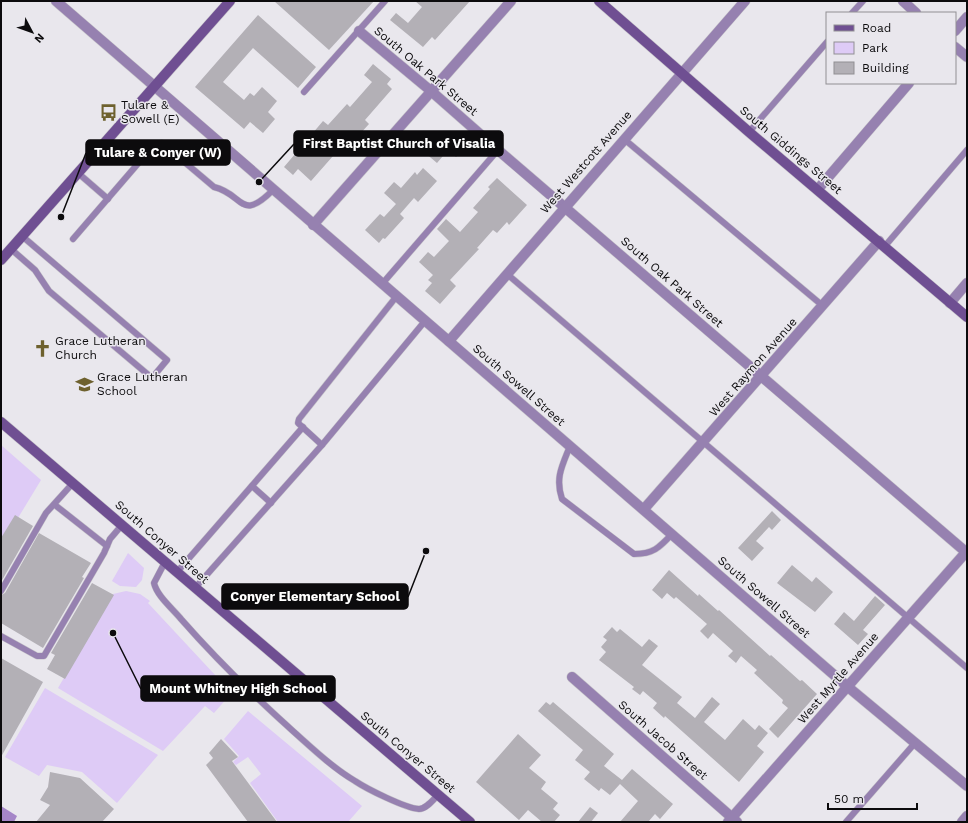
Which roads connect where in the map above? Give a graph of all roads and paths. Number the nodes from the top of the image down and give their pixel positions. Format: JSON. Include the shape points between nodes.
{"nodes":[{"id":1,"x":56,"y":1,"type":"edge"},
{"id":2,"x":230,"y":1,"type":"edge"},
{"id":3,"x":385,"y":1,"type":"edge"},
{"id":4,"x":511,"y":1,"type":"edge"},
{"id":5,"x":599,"y":1,"type":"edge"},
{"id":6,"x":745,"y":1,"type":"edge"},
{"id":7,"x":863,"y":1,"type":"edge"},
{"id":8,"x":903,"y":1,"type":"edge"},
{"id":9,"x":853,"y":12,"type":"edge"},
{"id":10,"x":915,"y":12,"type":"edge"},
{"id":11,"x":967,"y":17,"type":"edge"},
{"id":12,"x":956,"y":30,"type":"edge"},
{"id":13,"x":359,"y":31,"type":"junction"},
{"id":14,"x":826,"y":43,"type":"edge"},
{"id":15,"x":956,"y":47,"type":"edge"},
{"id":16,"x":967,"y":57,"type":"edge"},
{"id":17,"x":681,"y":73,"type":"junction"},
{"id":18,"x":909,"y":84,"type":"edge"},
{"id":19,"x":154,"y":86,"type":"junction"},
{"id":20,"x":432,"y":91,"type":"junction"},
{"id":21,"x":304,"y":92,"type":"dead end"},
{"id":22,"x":749,"y":132,"type":"junction"},
{"id":23,"x":624,"y":139,"type":"junction"},
{"id":24,"x":498,"y":150,"type":"junction"},
{"id":25,"x":967,"y":150,"type":"edge"},
{"id":26,"x":78,"y":173,"type":"junction"},
{"id":27,"x":818,"y":189,"type":"junction"},
{"id":28,"x":273,"y":190,"type":"junction"},
{"id":29,"x":108,"y":199,"type":"junction"},
{"id":30,"x":565,"y":207,"type":"junction"},
{"id":31,"x":313,"y":225,"type":"junction"},
{"id":32,"x":22,"y":236,"type":"junction"},
{"id":33,"x":73,"y":239,"type":"dead end"},
{"id":34,"x":882,"y":243,"type":"junction"},
{"id":35,"x":10,"y":249,"type":"junction"},
{"id":36,"x":1,"y":260,"type":"edge"},
{"id":37,"x":507,"y":274,"type":"junction"},
{"id":38,"x":967,"y":283,"type":"edge"},
{"id":39,"x":382,"y":284,"type":"junction"},
{"id":40,"x":396,"y":297,"type":"junction"},
{"id":41,"x":950,"y":302,"type":"junction"},
{"id":42,"x":823,"y":306,"type":"junction"},
{"id":43,"x":967,"y":317,"type":"edge"},
{"id":44,"x":426,"y":321,"type":"junction"},
{"id":45,"x":448,"y":342,"type":"junction"},
{"id":46,"x":762,"y":377,"type":"junction"},
{"id":47,"x":1,"y":422,"type":"edge"},
{"id":48,"x":303,"y":427,"type":"junction"},
{"id":49,"x":704,"y":443,"type":"junction"},
{"id":50,"x":322,"y":445,"type":"junction"},
{"id":51,"x":570,"y":446,"type":"junction"},
{"id":52,"x":73,"y":482,"type":"junction"},
{"id":53,"x":252,"y":486,"type":"junction"},
{"id":54,"x":271,"y":503,"type":"junction"},
{"id":55,"x":55,"y":505,"type":"junction"},
{"id":56,"x":644,"y":509,"type":"junction"},
{"id":57,"x":122,"y":524,"type":"junction"},
{"id":58,"x":672,"y":534,"type":"junction"},
{"id":59,"x":107,"y":546,"type":"junction"},
{"id":60,"x":967,"y":552,"type":"edge"},
{"id":61,"x":165,"y":562,"type":"junction"},
{"id":62,"x":177,"y":572,"type":"junction"},
{"id":63,"x":195,"y":588,"type":"junction"},
{"id":64,"x":1,"y":591,"type":"edge"},
{"id":65,"x":909,"y":618,"type":"junction"},
{"id":66,"x":1,"y":636,"type":"edge"},
{"id":67,"x":967,"y":668,"type":"edge"},
{"id":68,"x":572,"y":677,"type":"dead end"},
{"id":69,"x":848,"y":687,"type":"junction"},
{"id":70,"x":916,"y":743,"type":"junction"},
{"id":71,"x":967,"y":786,"type":"edge"},
{"id":72,"x":438,"y":795,"type":"junction"},
{"id":73,"x":967,"y":816,"type":"edge"},
{"id":74,"x":732,"y":821,"type":"edge"},
{"id":75,"x":470,"y":822,"type":"edge"},
{"id":76,"x":846,"y":822,"type":"edge"},
{"id":77,"x":962,"y":822,"type":"edge"}],
"edges":[{"from":1,"to":19,"type":"street","name":"South Sowell Street"},
{"from":2,"to":19,"type":"street"},
{"from":3,"to":13,"type":"lane"},
{"from":4,"to":20,"type":"street"},
{"from":5,"to":17,"type":"street","name":"South Giddings Street"},
{"from":6,"to":17,"type":"street","name":"West Westcott Avenue"},
{"from":7,"to":9,"type":"lane"},
{"from":8,"to":10,"type":"street"},
{"from":11,"to":12,"type":"street"},
{"from":13,"to":20,"type":"street","name":"South Oak Park Street"},
{"from":13,"to":21,"type":"lane"},
{"from":14,"to":22,"type":"lane"},
{"from":15,"to":16,"type":"street"},
{"from":17,"to":22,"type":"street","name":"South Giddings Street"},
{"from":17,"to":23,"type":"street","name":"West Westcott Avenue"},
{"from":18,"to":27,"type":"street"},
{"from":19,"to":26,"type":"street"},
{"from":19,"to":28,"type":"street","name":"South Sowell Street"},
{"from":20,"to":24,"type":"street","name":"South Oak Park Street"},
{"from":20,"to":31,"type":"street"},
{"from":22,"to":27,"type":"street","name":"South Giddings Street"},
{"from":23,"to":30,"type":"street","name":"West Westcott Avenue"},
{"from":23,"to":42,"type":"lane"},
{"from":24,"to":30,"type":"street","name":"South Oak Park Street"},
{"from":24,"to":39,"type":"lane"},
{"from":25,"to":34,"type":"lane"},
{"from":26,"to":29,"type":"lane"},
{"from":26,"to":32,"type":"street"},
{"from":27,"to":34,"type":"street","name":"South Giddings Street"},
{"from":28,"to":29,"type":"lane","via":[[254,206],[245,205],[222,189],[214,187],[162,143],[154,145]]},
{"from":28,"to":31,"type":"street","name":"South Sowell Street"},
{"from":29,"to":33,"type":"lane"},
{"from":30,"to":37,"type":"street","name":"West Westcott Avenue"},
{"from":30,"to":46,"type":"street","name":"South Oak Park Street"},
{"from":31,"to":39,"type":"street","name":"South Sowell Street"},
{"from":32,"to":35,"type":"street"},
{"from":32,"to":35,"type":"lane","via":[[167,360],[152,378],[49,291],[35,270]]},
{"from":34,"to":41,"type":"street","name":"South Giddings Street"},
{"from":34,"to":42,"type":"street","name":"West Raymon Avenue"},
{"from":35,"to":36,"type":"street"},
{"from":37,"to":45,"type":"street","name":"West Westcott Avenue"},
{"from":37,"to":49,"type":"lane"},
{"from":38,"to":41,"type":"street"},
{"from":39,"to":40,"type":"street","name":"South Sowell Street"},
{"from":40,"to":44,"type":"street","name":"South Sowell Street"},
{"from":40,"to":48,"type":"lane","via":[[304,410],[298,423]]},
{"from":41,"to":43,"type":"street","name":"South Giddings Street"},
{"from":42,"to":46,"type":"street","name":"West Raymon Avenue"},
{"from":44,"to":45,"type":"street","name":"South Sowell Street"},
{"from":44,"to":50,"type":"lane"},
{"from":45,"to":51,"type":"street","name":"South Sowell Street"},
{"from":46,"to":49,"type":"street","name":"West Raymon Avenue"},
{"from":46,"to":60,"type":"street","name":"South Oak Park Street"},
{"from":47,"to":52,"type":"street","name":"South Conyer Street"},
{"from":48,"to":50,"type":"lane"},
{"from":48,"to":53,"type":"lane"},
{"from":49,"to":56,"type":"street","name":"West Raymon Avenue"},
{"from":49,"to":65,"type":"lane"},
{"from":50,"to":54,"type":"lane"},
{"from":51,"to":56,"type":"street","name":"South Sowell Street"},
{"from":51,"to":58,"type":"lane","via":[[561,467],[558,486],[562,500],[634,554],[648,554]]},
{"from":52,"to":55,"type":"lane"},
{"from":52,"to":57,"type":"street","name":"South Conyer Street"},
{"from":53,"to":54,"type":"lane"},
{"from":53,"to":62,"type":"lane"},
{"from":54,"to":63,"type":"lane"},
{"from":55,"to":59,"type":"lane"},
{"from":55,"to":64,"type":"lane","via":[[46,513]]},
{"from":56,"to":58,"type":"street","name":"South Sowell Street"},
{"from":57,"to":59,"type":"lane"},
{"from":57,"to":61,"type":"street","name":"South Conyer Street"},
{"from":58,"to":69,"type":"street","name":"South Sowell Street"},
{"from":59,"to":66,"type":"lane","via":[[44,656],[37,656]]},
{"from":60,"to":65,"type":"street","name":"West Myrtle Avenue"},
{"from":61,"to":62,"type":"street","name":"South Conyer Street"},
{"from":61,"to":72,"type":"lane","via":[[154,582],[159,594],[205,647],[319,753],[355,781],[412,807],[425,807]]},
{"from":62,"to":63,"type":"street","name":"South Conyer Street"},
{"from":63,"to":72,"type":"street","name":"South Conyer Street"},
{"from":65,"to":67,"type":"lane"},
{"from":65,"to":69,"type":"street","name":"West Myrtle Avenue"},
{"from":68,"to":74,"type":"street","name":"South Jacob Street"},
{"from":69,"to":70,"type":"street","name":"South Sowell Street"},
{"from":69,"to":74,"type":"street","name":"West Myrtle Avenue"},
{"from":70,"to":71,"type":"street","name":"South Sowell Street"},
{"from":70,"to":76,"type":"lane"},
{"from":72,"to":75,"type":"street","name":"South Conyer Street"},
{"from":73,"to":77,"type":"street"}]}
